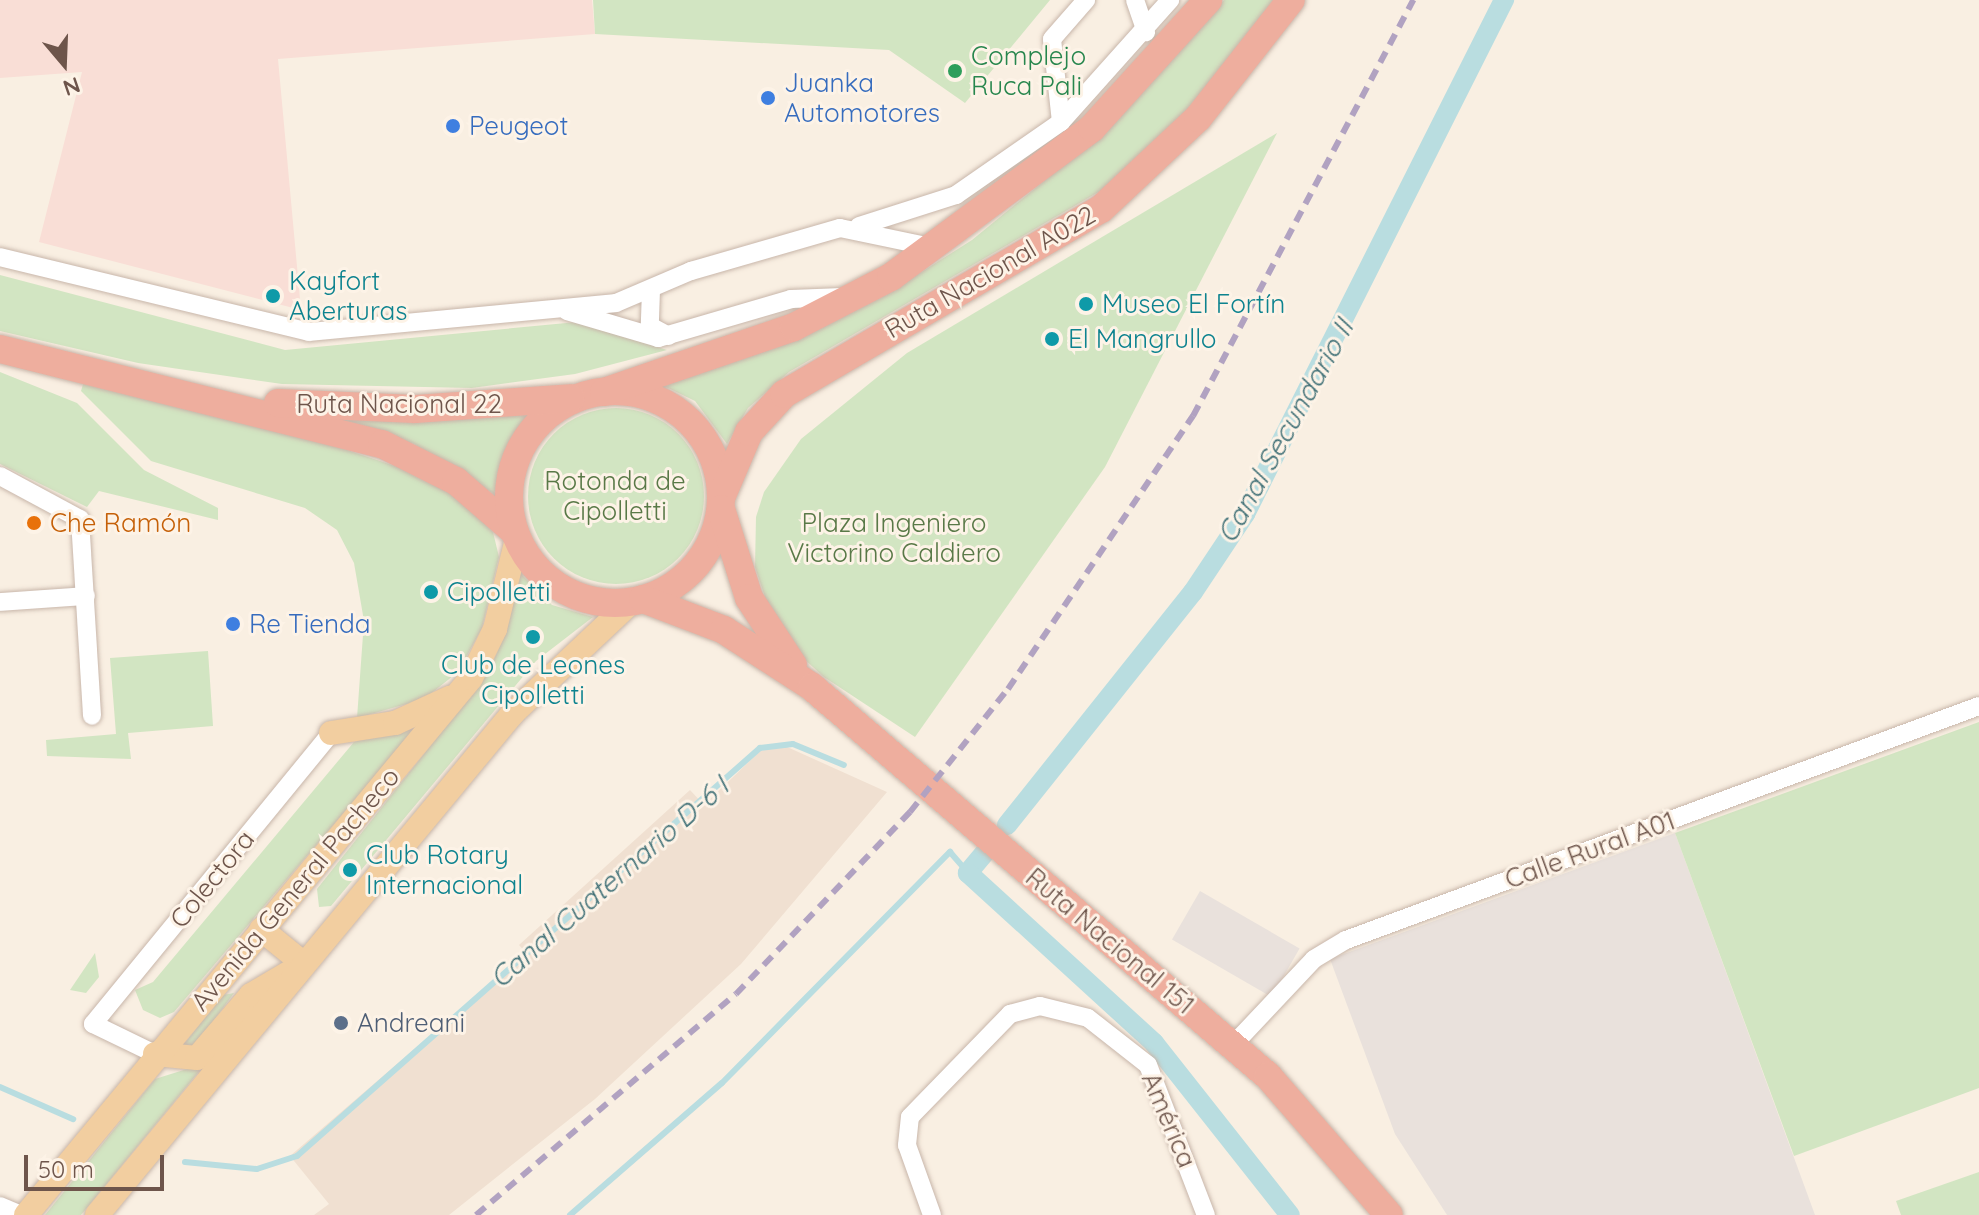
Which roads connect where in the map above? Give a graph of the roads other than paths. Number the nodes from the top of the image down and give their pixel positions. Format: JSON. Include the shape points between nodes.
{"nodes":[{"id":1,"x":1086,"y":0,"type":"edge"},
{"id":2,"x":1135,"y":0,"type":"edge"},
{"id":3,"x":1170,"y":0,"type":"edge"},
{"id":4,"x":1208,"y":0,"type":"edge"},
{"id":5,"x":1291,"y":0,"type":"edge"},
{"id":6,"x":1146,"y":32,"type":"junction"},
{"id":7,"x":1061,"y":122,"type":"junction"},
{"id":8,"x":856,"y":227,"type":"junction"},
{"id":9,"x":936,"y":248,"type":"junction"},
{"id":10,"x":0,"y":257,"type":"edge"},
{"id":11,"x":651,"y":290,"type":"junction"},
{"id":12,"x":857,"y":296,"type":"junction"},
{"id":13,"x":560,"y":309,"type":"junction"},
{"id":14,"x":672,"y":337,"type":"junction"},
{"id":15,"x":0,"y":349,"type":"edge"},
{"id":16,"x":594,"y":394,"type":"junction"},
{"id":17,"x":213,"y":398,"type":"junction"},
{"id":18,"x":0,"y":476,"type":"edge"},
{"id":19,"x":721,"y":503,"type":"junction"},
{"id":20,"x":516,"y":535,"type":"junction"},
{"id":21,"x":86,"y":596,"type":"junction"},
{"id":22,"x":637,"y":600,"type":"junction"},
{"id":23,"x":0,"y":602,"type":"edge"},
{"id":24,"x":471,"y":678,"type":"junction"},
{"id":25,"x":812,"y":687,"type":"junction"},
{"id":26,"x":1979,"y":706,"type":"edge"},
{"id":27,"x":92,"y":716,"type":"dead end"},
{"id":28,"x":331,"y":733,"type":"joint"},
{"id":29,"x":261,"y":929,"type":"junction"},
{"id":30,"x":304,"y":964,"type":"junction"},
{"id":31,"x":1233,"y":1045,"type":"junction"},
{"id":32,"x":155,"y":1054,"type":"junction"},
{"id":33,"x":0,"y":1206,"type":"edge"},
{"id":34,"x":24,"y":1215,"type":"edge"},
{"id":35,"x":97,"y":1215,"type":"edge"},
{"id":36,"x":932,"y":1215,"type":"edge"},
{"id":37,"x":1206,"y":1215,"type":"edge"},
{"id":38,"x":1389,"y":1215,"type":"edge"}],
"edges":[{"from":1,"to":7,"type":"street","via":[[1052,39]]},
{"from":2,"to":6,"type":"street"},
{"from":3,"to":6,"type":"street"},
{"from":4,"to":9,"type":"highway","name":"Ruta Nacional A022","via":[[1092,128]]},
{"from":5,"to":19,"type":"highway","name":"Ruta Nacional A022","via":[[1198,118],[1101,209],[784,394],[749,432]]},
{"from":6,"to":7,"type":"street"},
{"from":7,"to":8,"type":"street","via":[[956,195]]},
{"from":8,"to":9,"type":"street"},
{"from":8,"to":11,"type":"street","via":[[691,271]]},
{"from":9,"to":12,"type":"highway","name":"Ruta Nacional A022"},
{"from":10,"to":13,"type":"street","via":[[293,332]]},
{"from":11,"to":13,"type":"street","via":[[616,303]]},
{"from":11,"to":14,"type":"street","via":[[650,326]]},
{"from":12,"to":14,"type":"street","via":[[791,299]]},
{"from":12,"to":16,"type":"highway","name":"Ruta Nacional A022","via":[[782,331]]},
{"from":13,"to":14,"type":"street","via":[[628,333]]},
{"from":15,"to":17,"type":"highway","name":"Ruta Nacional 22"},
{"from":16,"to":17,"type":"highway","name":"Ruta Nacional 22","via":[[415,409]]},
{"from":16,"to":19,"type":"highway","via":[[643,395],[686,419],[714,459]]},
{"from":16,"to":20,"type":"highway","via":[[551,413],[521,449],[509,494]]},
{"from":17,"to":20,"type":"highway","name":"Ruta Nacional 22","via":[[407,454],[456,481]]},
{"from":18,"to":21,"type":"street","via":[[79,517]]},
{"from":19,"to":22,"type":"highway","via":[[698,563]]},
{"from":19,"to":25,"type":"highway","name":"Ruta Nacional 151","via":[[758,617]]},
{"from":20,"to":22,"type":"highway","via":[[555,585],[591,600]]},
{"from":20,"to":24,"type":"main road","name":"Avenida General Pacheco","via":[[495,629]]},
{"from":21,"to":23,"type":"street"},
{"from":21,"to":27,"type":"street"},
{"from":22,"to":25,"type":"highway","name":"Ruta Nacional 151","via":[[724,630]]},
{"from":22,"to":30,"type":"main road","name":"Avenida General Pacheco","via":[[532,691]]},
{"from":24,"to":28,"type":"main road","via":[[410,719]]},
{"from":24,"to":29,"type":"main road","name":"Avenida General Pacheco"},
{"from":25,"to":31,"type":"highway","name":"Ruta Nacional 151"},
{"from":26,"to":31,"type":"street","name":"Calle Rural A01","via":[[1346,940],[1314,959]]},
{"from":28,"to":32,"type":"street","name":"Colectora","via":[[93,1024]]},
{"from":29,"to":30,"type":"main road"},
{"from":29,"to":32,"type":"main road","name":"Avenida General Pacheco"},
{"from":30,"to":32,"type":"main road","via":[[251,995],[197,1058]]},
{"from":30,"to":35,"type":"main road","name":"Avenida General Pacheco"},
{"from":31,"to":38,"type":"highway","name":"Ruta Nacional 151","via":[[1326,1136]]},
{"from":32,"to":34,"type":"main road","name":"Avenida General Pacheco"},
{"from":33,"to":34,"type":"street"},
{"from":36,"to":37,"type":"street","name":"América","via":[[907,1145],[910,1117],[1006,1018],[1026,1007],[1088,1018],[1148,1065]]}]}
